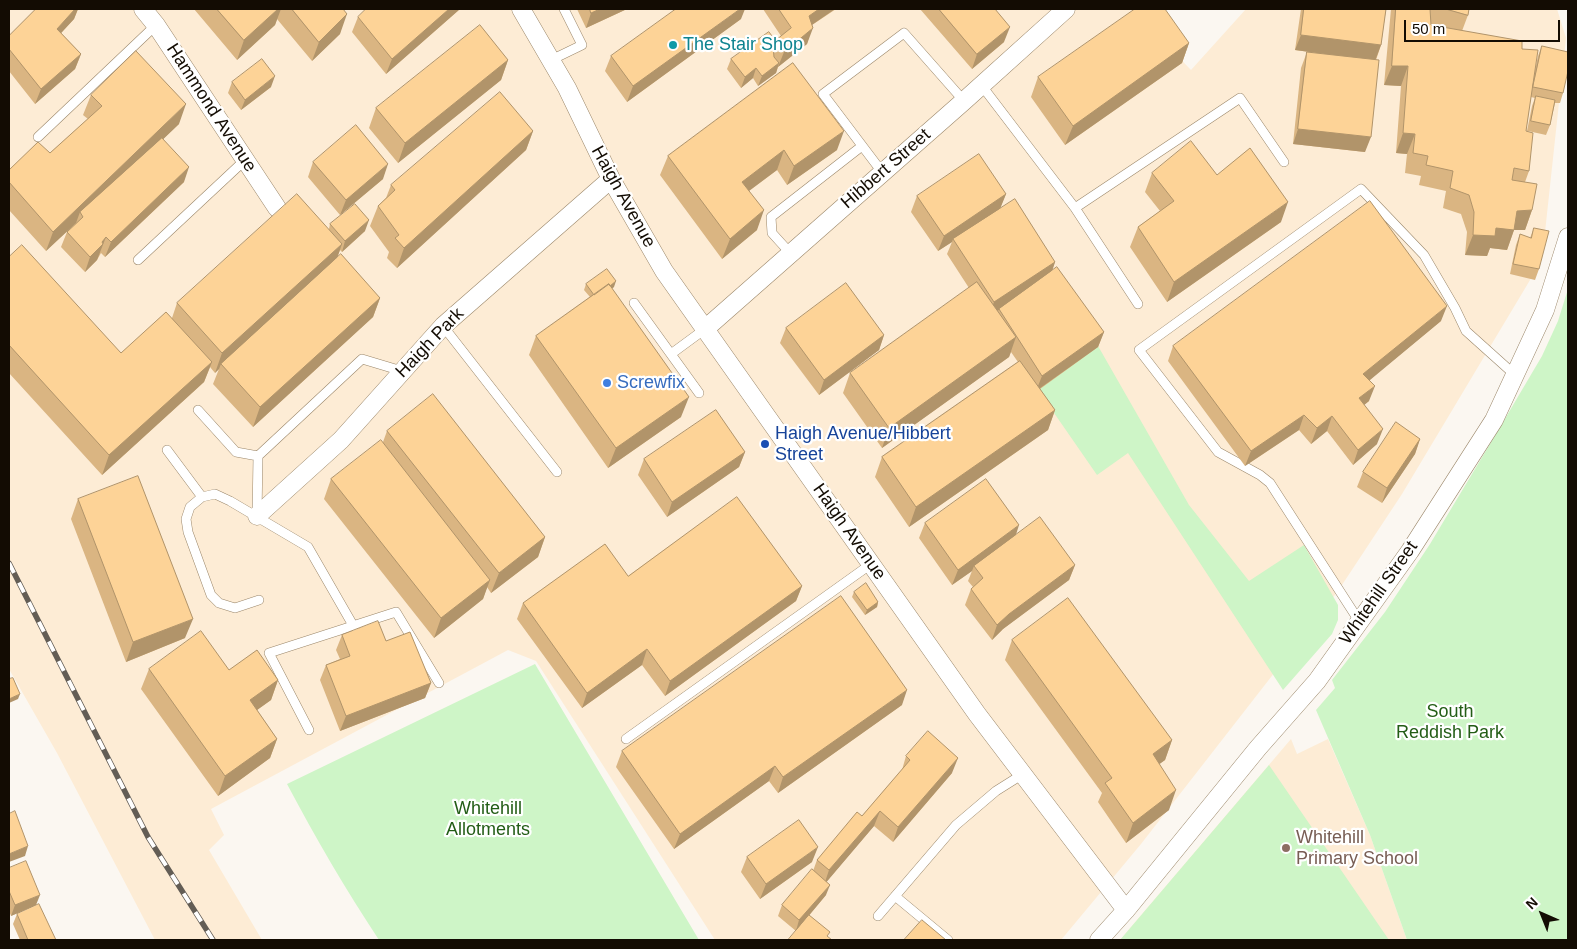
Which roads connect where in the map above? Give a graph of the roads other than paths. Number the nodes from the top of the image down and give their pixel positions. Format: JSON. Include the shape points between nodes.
{"nodes":[{"id":1,"x":143,"y":9,"type":"edge"},
{"id":2,"x":521,"y":9,"type":"edge"},
{"id":3,"x":564,"y":9,"type":"edge"},
{"id":4,"x":1066,"y":9,"type":"edge"},
{"id":5,"x":156,"y":25,"type":"junction"},
{"id":6,"x":551,"y":60,"type":"junction"},
{"id":7,"x":982,"y":86,"type":"junction"},
{"id":8,"x":964,"y":101,"type":"junction"},
{"id":9,"x":38,"y":137,"type":"dead end"},
{"id":10,"x":862,"y":146,"type":"junction"},
{"id":11,"x":245,"y":160,"type":"junction"},
{"id":12,"x":1284,"y":162,"type":"dead end"},
{"id":13,"x":882,"y":172,"type":"junction"},
{"id":14,"x":611,"y":179,"type":"junction"},
{"id":15,"x":276,"y":208,"type":"dead end"},
{"id":16,"x":1075,"y":208,"type":"junction"},
{"id":17,"x":1568,"y":237,"type":"edge"},
{"id":18,"x":791,"y":254,"type":"junction"},
{"id":19,"x":138,"y":260,"type":"dead end"},
{"id":20,"x":634,"y":303,"type":"dead end"},
{"id":21,"x":1138,"y":304,"type":"dead end"},
{"id":22,"x":443,"y":326,"type":"junction"},
{"id":23,"x":705,"y":329,"type":"junction"},
{"id":24,"x":671,"y":354,"type":"junction"},
{"id":25,"x":402,"y":371,"type":"junction"},
{"id":26,"x":1515,"y":375,"type":"junction"},
{"id":27,"x":699,"y":393,"type":"dead end"},
{"id":28,"x":198,"y":410,"type":"dead end"},
{"id":29,"x":167,"y":450,"type":"dead end"},
{"id":30,"x":258,"y":456,"type":"junction"},
{"id":31,"x":557,"y":472,"type":"dead end"},
{"id":32,"x":202,"y":497,"type":"junction"},
{"id":33,"x":257,"y":516,"type":"junction"},
{"id":34,"x":871,"y":564,"type":"junction"},
{"id":35,"x":259,"y":600,"type":"dead end"},
{"id":36,"x":1360,"y":621,"type":"junction"},
{"id":37,"x":354,"y":627,"type":"junction"},
{"id":38,"x":439,"y":683,"type":"dead end"},
{"id":39,"x":309,"y":730,"type":"dead end"},
{"id":40,"x":626,"y":739,"type":"dead end"},
{"id":41,"x":1023,"y":774,"type":"junction"},
{"id":42,"x":895,"y":896,"type":"junction"},
{"id":43,"x":1126,"y":910,"type":"junction"},
{"id":44,"x":878,"y":916,"type":"dead end"},
{"id":45,"x":948,"y":940,"type":"edge"},
{"id":46,"x":1099,"y":940,"type":"edge"}],
"edges":[{"from":1,"to":5,"type":"street","name":"Hammond Avenue"},
{"from":2,"to":6,"type":"street","name":"Haigh Avenue"},
{"from":3,"to":6,"type":"lane","via":[[582,45]]},
{"from":4,"to":7,"type":"street","name":"Hibbert Street"},
{"from":5,"to":9,"type":"lane"},
{"from":5,"to":11,"type":"street","name":"Hammond Avenue"},
{"from":6,"to":14,"type":"street","name":"Haigh Avenue"},
{"from":7,"to":8,"type":"street","name":"Hibbert Street"},
{"from":7,"to":16,"type":"lane"},
{"from":8,"to":10,"type":"lane","via":[[904,33],[823,94]]},
{"from":8,"to":13,"type":"street","name":"Hibbert Street"},
{"from":10,"to":13,"type":"lane"},
{"from":10,"to":18,"type":"lane","via":[[771,217],[772,233]]},
{"from":11,"to":15,"type":"street","name":"Hammond Avenue"},
{"from":11,"to":19,"type":"lane"},
{"from":12,"to":16,"type":"lane","via":[[1240,98]]},
{"from":13,"to":18,"type":"street","name":"Hibbert Street"},
{"from":14,"to":22,"type":"street","name":"Haigh Park"},
{"from":14,"to":23,"type":"street","name":"Haigh Avenue","via":[[664,271]]},
{"from":16,"to":21,"type":"lane"},
{"from":17,"to":26,"type":"street","name":"Whitehill Street","via":[[1545,310]]},
{"from":18,"to":23,"type":"street","name":"Hibbert Street"},
{"from":20,"to":24,"type":"lane"},
{"from":22,"to":25,"type":"street","name":"Haigh Park"},
{"from":22,"to":31,"type":"lane"},
{"from":23,"to":24,"type":"lane"},
{"from":23,"to":34,"type":"street","name":"Haigh Avenue"},
{"from":24,"to":27,"type":"lane"},
{"from":25,"to":30,"type":"lane","via":[[362,359]]},
{"from":25,"to":33,"type":"street","name":"Haigh Park","via":[[341,440]]},
{"from":26,"to":36,"type":"street","name":"Whitehill Street","via":[[1494,420],[1410,551]]},
{"from":26,"to":36,"type":"lane","via":[[1466,331],[1424,255],[1362,188],[1140,350],[1218,452],[1270,483]]},
{"from":28,"to":30,"type":"lane","via":[[236,452]]},
{"from":29,"to":32,"type":"lane"},
{"from":30,"to":33,"type":"lane"},
{"from":32,"to":33,"type":"lane","via":[[215,494]]},
{"from":32,"to":35,"type":"lane","via":[[190,508],[186,519],[211,595],[219,604],[235,608]]},
{"from":33,"to":37,"type":"lane","via":[[308,547]]},
{"from":34,"to":40,"type":"lane"},
{"from":34,"to":41,"type":"street","name":"Haigh Avenue"},
{"from":36,"to":43,"type":"street","name":"Whitehill Street","via":[[1317,681]]},
{"from":37,"to":38,"type":"lane","via":[[396,612]]},
{"from":37,"to":39,"type":"lane","via":[[269,653]]},
{"from":41,"to":42,"type":"lane","via":[[996,791],[956,825]]},
{"from":41,"to":43,"type":"street","name":"Haigh Avenue"},
{"from":42,"to":44,"type":"lane"},
{"from":42,"to":45,"type":"lane"},
{"from":43,"to":46,"type":"street","name":"Whitehill Street"}]}
